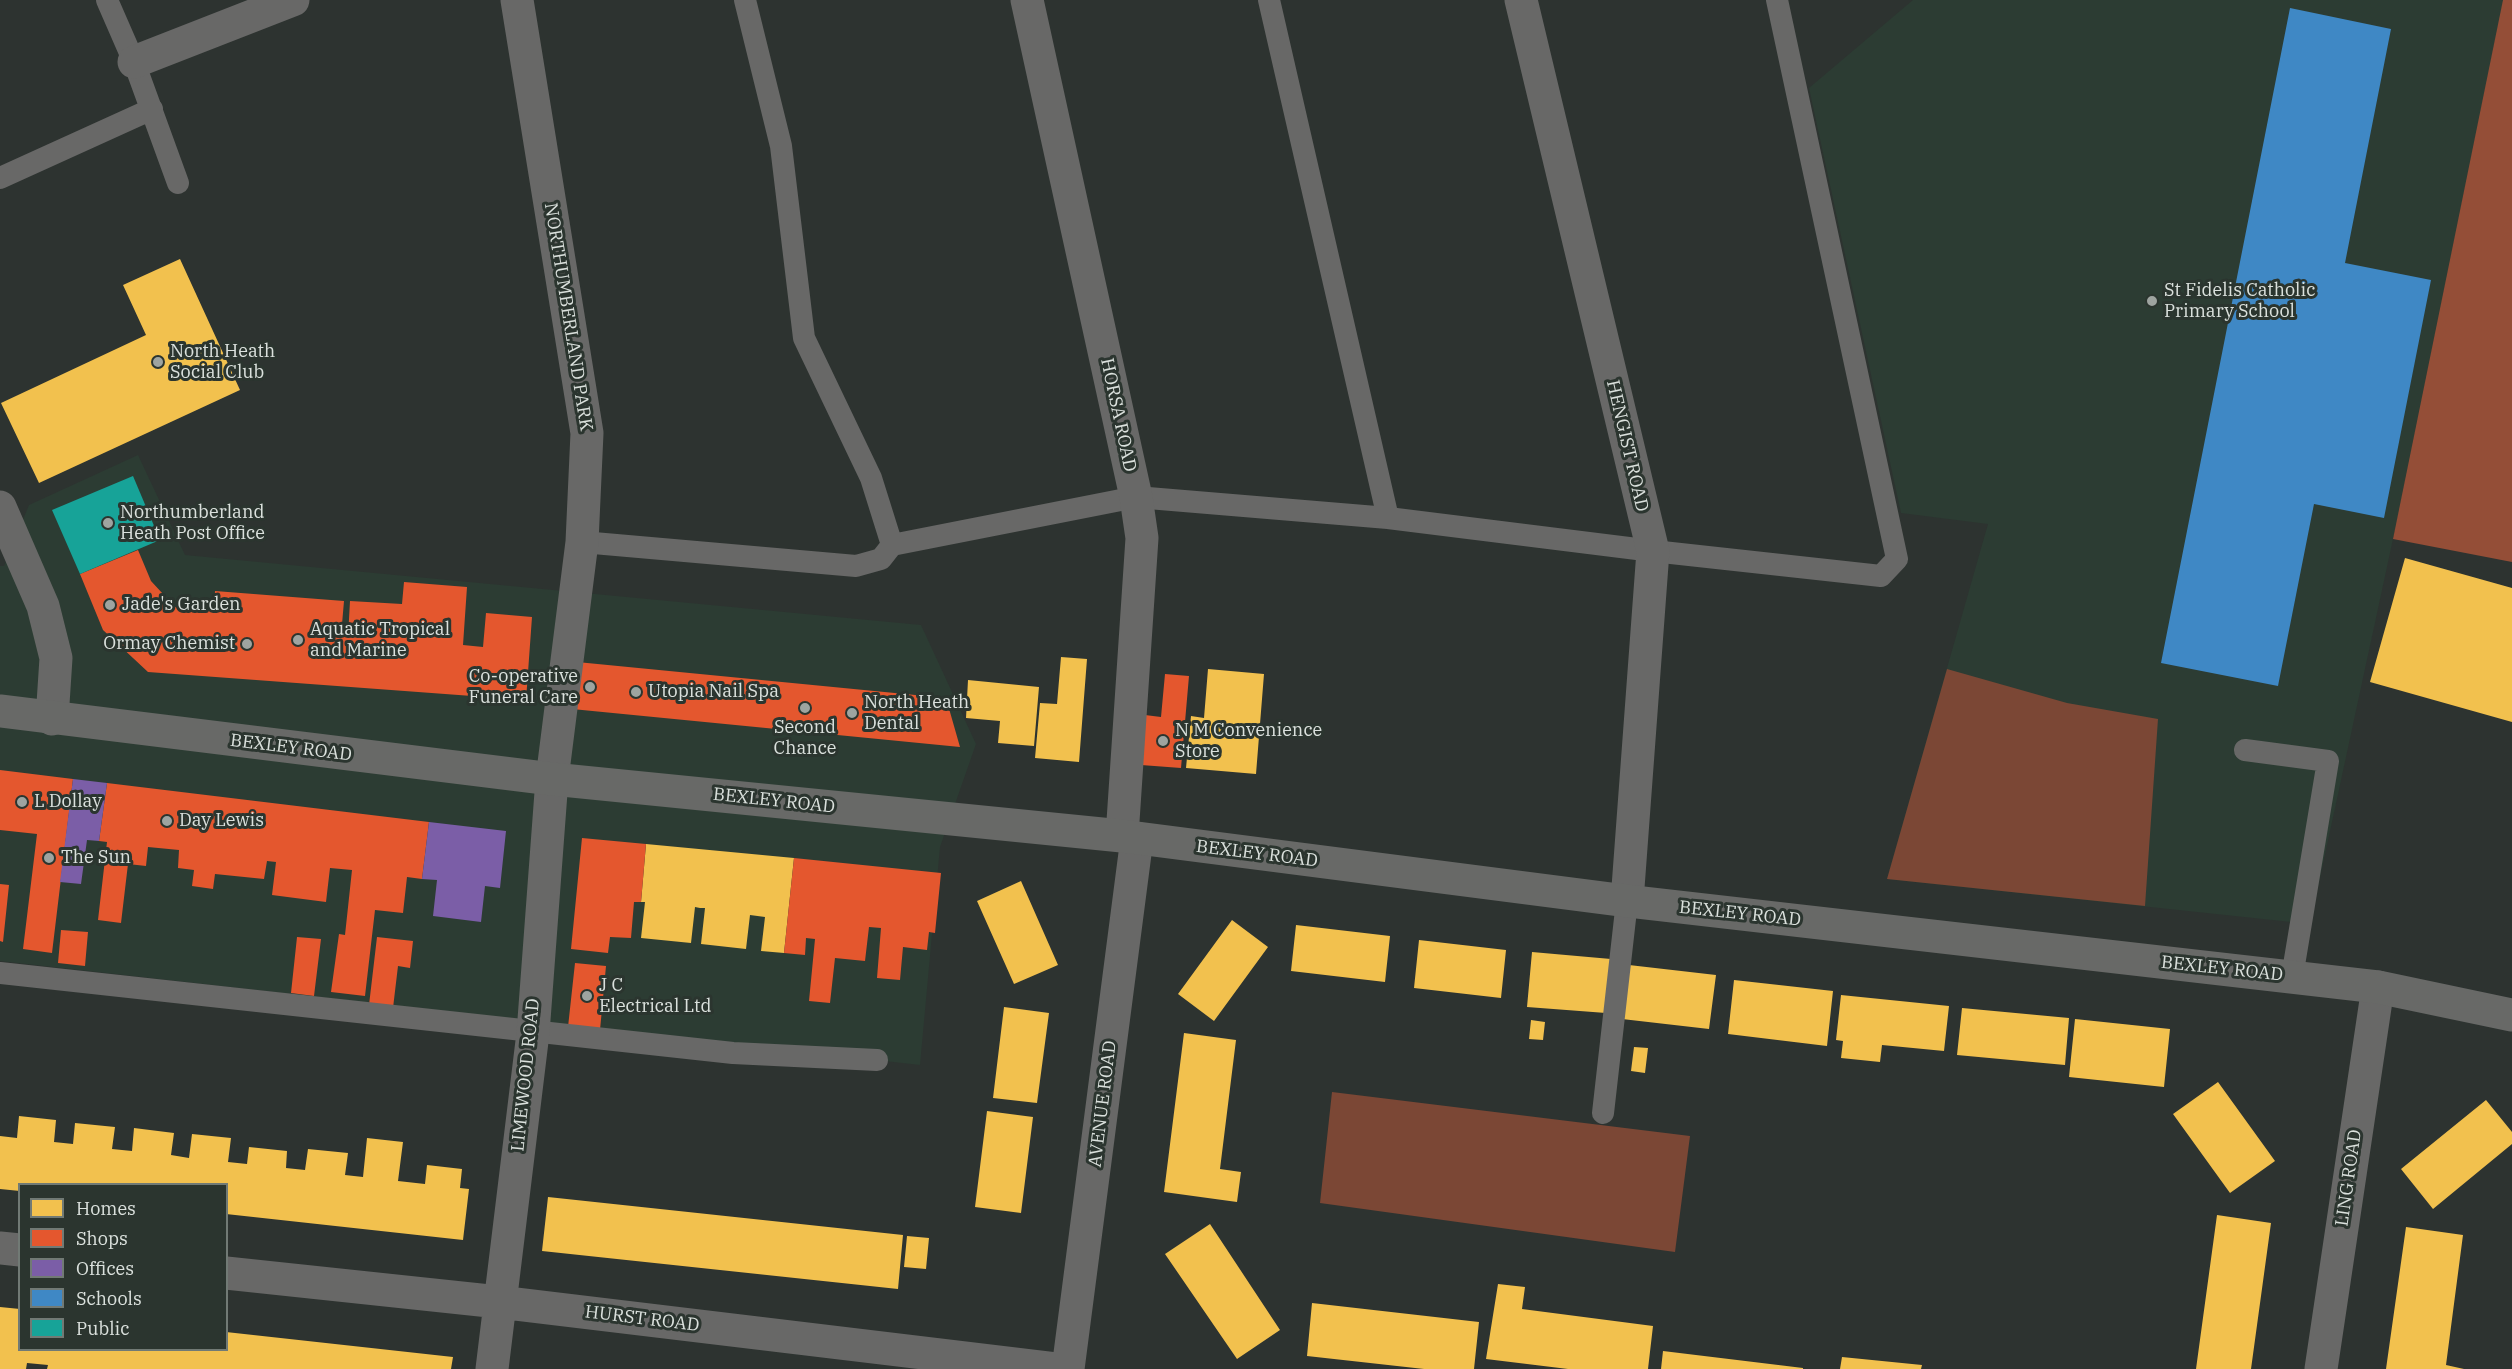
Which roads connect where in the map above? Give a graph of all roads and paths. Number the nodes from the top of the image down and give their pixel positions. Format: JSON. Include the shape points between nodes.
{"nodes":[{"id":1,"x":107,"y":0,"type":"edge"},
{"id":2,"x":293,"y":0,"type":"edge"},
{"id":3,"x":517,"y":0,"type":"edge"},
{"id":4,"x":745,"y":0,"type":"edge"},
{"id":5,"x":1027,"y":0,"type":"edge"},
{"id":6,"x":1269,"y":0,"type":"edge"},
{"id":7,"x":1521,"y":0,"type":"edge"},
{"id":8,"x":1777,"y":0,"type":"edge"},
{"id":9,"x":134,"y":62,"type":"junction"},
{"id":10,"x":152,"y":109,"type":"junction"},
{"id":11,"x":0,"y":178,"type":"edge"},
{"id":12,"x":178,"y":183,"type":"dead end"},
{"id":13,"x":1136,"y":496,"type":"junction"},
{"id":14,"x":0,"y":507,"type":"edge"},
{"id":15,"x":1388,"y":518,"type":"junction"},
{"id":16,"x":582,"y":543,"type":"junction"},
{"id":17,"x":892,"y":545,"type":"junction"},
{"id":18,"x":1653,"y":551,"type":"junction"},
{"id":19,"x":0,"y":711,"type":"edge"},
{"id":20,"x":52,"y":718,"type":"junction"},
{"id":21,"x":2245,"y":750,"type":"dead end"},
{"id":22,"x":552,"y":779,"type":"junction"},
{"id":23,"x":1129,"y":837,"type":"junction"},
{"id":24,"x":1628,"y":901,"type":"junction"},
{"id":25,"x":0,"y":973,"type":"edge"},
{"id":26,"x":2292,"y":977,"type":"junction"},
{"id":27,"x":2378,"y":987,"type":"junction"},
{"id":28,"x":2512,"y":1015,"type":"edge"},
{"id":29,"x":533,"y":1033,"type":"junction"},
{"id":30,"x":877,"y":1060,"type":"dead end"},
{"id":31,"x":1603,"y":1113,"type":"dead end"},
{"id":32,"x":0,"y":1248,"type":"edge"},
{"id":33,"x":18,"y":1251,"type":"edge"},
{"id":34,"x":228,"y":1273,"type":"edge"},
{"id":35,"x":499,"y":1302,"type":"junction"},
{"id":36,"x":492,"y":1369,"type":"edge"},
{"id":37,"x":1056,"y":1369,"type":"edge"},
{"id":38,"x":1068,"y":1369,"type":"edge"},
{"id":39,"x":2321,"y":1369,"type":"edge"}],
"edges":[{"from":1,"to":9,"type":"lane"},
{"from":2,"to":9,"type":"street"},
{"from":3,"to":16,"type":"street","name":"NORTHUMBERLAND PARK","via":[[587,433]]},
{"from":4,"to":17,"type":"lane","via":[[781,146],[804,338],[871,478]]},
{"from":5,"to":13,"type":"street","name":"HORSA ROAD"},
{"from":6,"to":15,"type":"lane"},
{"from":7,"to":18,"type":"street","name":"HENGIST ROAD"},
{"from":8,"to":18,"type":"lane","via":[[1897,559],[1881,576]]},
{"from":9,"to":10,"type":"lane"},
{"from":10,"to":11,"type":"lane"},
{"from":10,"to":12,"type":"lane"},
{"from":13,"to":15,"type":"lane"},
{"from":13,"to":17,"type":"lane"},
{"from":13,"to":23,"type":"street","name":"HORSA ROAD","via":[[1142,538]]},
{"from":14,"to":20,"type":"street","via":[[44,606],[56,658]]},
{"from":15,"to":18,"type":"lane"},
{"from":16,"to":17,"type":"lane","via":[[856,566],[881,558]]},
{"from":16,"to":22,"type":"street","name":"NORTHUMBERLAND PARK"},
{"from":18,"to":24,"type":"street","name":"HENGIST ROAD"},
{"from":19,"to":20,"type":"main road","name":"BEXLEY ROAD"},
{"from":20,"to":22,"type":"main road","name":"BEXLEY ROAD"},
{"from":21,"to":26,"type":"lane","via":[[2328,762]]},
{"from":22,"to":23,"type":"main road","name":"BEXLEY ROAD"},
{"from":22,"to":29,"type":"street","name":"LIMEWOOD ROAD"},
{"from":23,"to":24,"type":"main road","name":"BEXLEY ROAD"},
{"from":23,"to":38,"type":"street","name":"AVENUE ROAD"},
{"from":24,"to":26,"type":"main road","name":"BEXLEY ROAD"},
{"from":24,"to":31,"type":"lane"},
{"from":25,"to":29,"type":"lane"},
{"from":26,"to":27,"type":"main road","name":"BEXLEY ROAD"},
{"from":27,"to":28,"type":"main road","name":"BEXLEY ROAD"},
{"from":27,"to":39,"type":"street","name":"LING ROAD"},
{"from":29,"to":30,"type":"lane","via":[[733,1053]]},
{"from":29,"to":35,"type":"street","name":"LIMEWOOD ROAD"},
{"from":32,"to":33,"type":"street"},
{"from":34,"to":35,"type":"street","name":"HURST ROAD"},
{"from":35,"to":36,"type":"street","name":"LIMEWOOD ROAD"},
{"from":35,"to":37,"type":"street","name":"HURST ROAD"}]}
